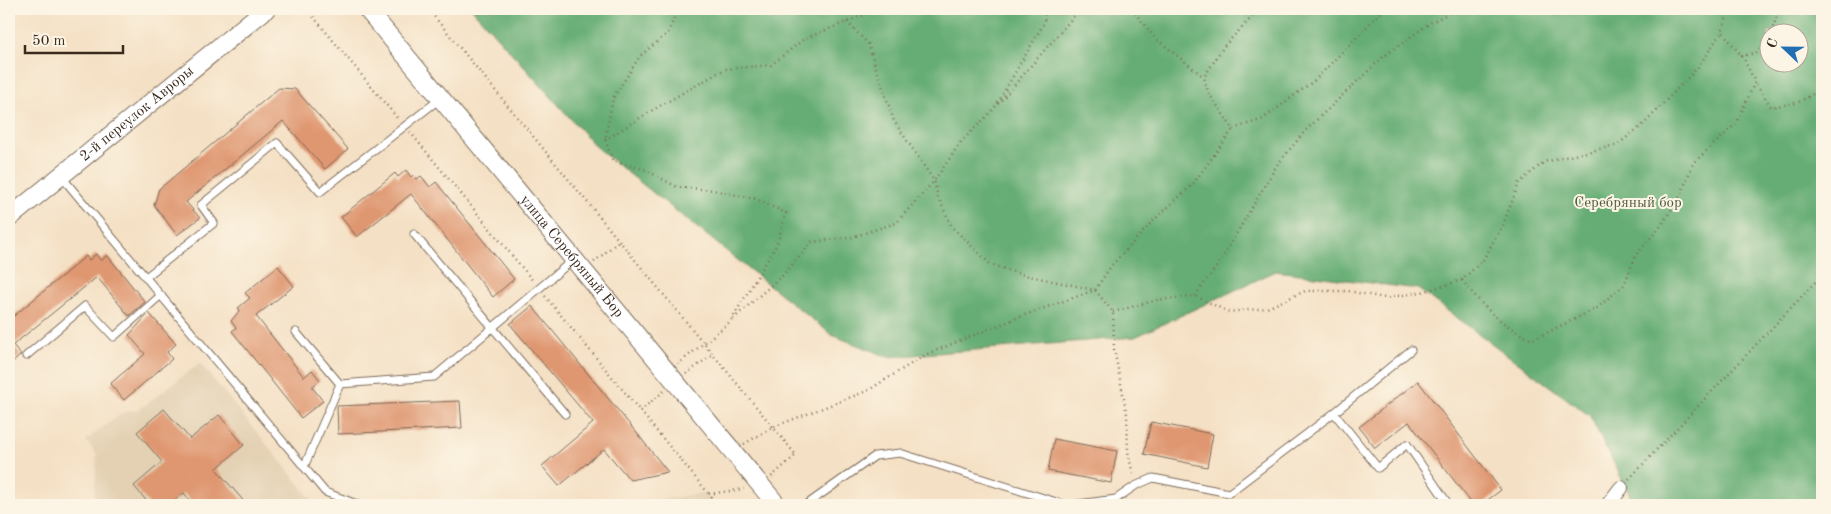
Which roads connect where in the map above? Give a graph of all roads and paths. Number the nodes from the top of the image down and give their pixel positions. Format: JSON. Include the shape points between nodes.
{"nodes":[{"id":1,"x":266,"y":9,"type":"edge"},
{"id":2,"x":307,"y":9,"type":"edge"},
{"id":3,"x":367,"y":9,"type":"edge"},
{"id":4,"x":428,"y":9,"type":"edge"},
{"id":5,"x":678,"y":9,"type":"edge"},
{"id":6,"x":879,"y":9,"type":"edge"},
{"id":7,"x":1044,"y":9,"type":"edge"},
{"id":8,"x":1080,"y":9,"type":"edge"},
{"id":9,"x":1132,"y":9,"type":"edge"},
{"id":10,"x":1257,"y":9,"type":"edge"},
{"id":11,"x":1384,"y":9,"type":"edge"},
{"id":12,"x":1457,"y":9,"type":"edge"},
{"id":13,"x":1729,"y":9,"type":"edge"},
{"id":14,"x":1780,"y":9,"type":"edge"},
{"id":15,"x":847,"y":22,"type":"junction"},
{"id":16,"x":1775,"y":22,"type":"edge"},
{"id":17,"x":1722,"y":31,"type":"junction"},
{"id":18,"x":1758,"y":51,"type":"edge"},
{"id":19,"x":1742,"y":56,"type":"junction"},
{"id":20,"x":1204,"y":77,"type":"junction"},
{"id":21,"x":1755,"y":82,"type":"junction"},
{"id":22,"x":1822,"y":89,"type":"edge"},
{"id":23,"x":441,"y":98,"type":"junction"},
{"id":24,"x":994,"y":109,"type":"junction"},
{"id":25,"x":404,"y":126,"type":"junction"},
{"id":26,"x":1234,"y":129,"type":"junction"},
{"id":27,"x":605,"y":140,"type":"junction"},
{"id":28,"x":61,"y":175,"type":"junction"},
{"id":29,"x":934,"y":180,"type":"junction"},
{"id":30,"x":9,"y":218,"type":"edge"},
{"id":31,"x":414,"y":234,"type":"dead end"},
{"id":32,"x":620,"y":240,"type":"junction"},
{"id":33,"x":579,"y":265,"type":"junction"},
{"id":34,"x":1822,"y":274,"type":"edge"},
{"id":35,"x":146,"y":277,"type":"junction"},
{"id":36,"x":1462,"y":280,"type":"junction"},
{"id":37,"x":539,"y":288,"type":"junction"},
{"id":38,"x":1095,"y":290,"type":"junction"},
{"id":39,"x":161,"y":295,"type":"junction"},
{"id":40,"x":1195,"y":296,"type":"junction"},
{"id":41,"x":1112,"y":312,"type":"junction"},
{"id":42,"x":730,"y":322,"type":"junction"},
{"id":43,"x":493,"y":327,"type":"junction"},
{"id":44,"x":296,"y":332,"type":"dead end"},
{"id":45,"x":704,"y":344,"type":"junction"},
{"id":46,"x":1411,"y":350,"type":"dead end"},
{"id":47,"x":26,"y":356,"type":"dead end"},
{"id":48,"x":667,"y":373,"type":"junction"},
{"id":49,"x":340,"y":384,"type":"junction"},
{"id":50,"x":1334,"y":413,"type":"junction"},
{"id":51,"x":565,"y":414,"type":"dead end"},
{"id":52,"x":773,"y":427,"type":"junction"},
{"id":53,"x":732,"y":451,"type":"junction"},
{"id":54,"x":304,"y":467,"type":"junction"},
{"id":55,"x":760,"y":486,"type":"junction"},
{"id":56,"x":1135,"y":486,"type":"junction"},
{"id":57,"x":1621,"y":488,"type":"joint"},
{"id":58,"x":709,"y":494,"type":"junction"},
{"id":59,"x":1114,"y":502,"type":"edge"},
{"id":60,"x":358,"y":505,"type":"edge"},
{"id":61,"x":718,"y":505,"type":"edge"},
{"id":62,"x":776,"y":505,"type":"edge"},
{"id":63,"x":806,"y":505,"type":"edge"},
{"id":64,"x":1066,"y":505,"type":"edge"},
{"id":65,"x":1071,"y":505,"type":"edge"},
{"id":66,"x":1449,"y":505,"type":"edge"},
{"id":67,"x":1608,"y":505,"type":"edge"}],
"edges":[{"from":1,"to":28,"type":"street","name":"2-й переулок Авроры"},
{"from":2,"to":25,"type":"path"},
{"from":3,"to":23,"type":"street","name":"улица Серебряный Бор"},
{"from":4,"to":32,"type":"path"},
{"from":5,"to":27,"type":"path","via":[[668,33],[640,56],[613,98]]},
{"from":6,"to":15,"type":"path"},
{"from":7,"to":24,"type":"path","via":[[1044,23]]},
{"from":8,"to":24,"type":"path"},
{"from":9,"to":20,"type":"path","via":[[1155,38]]},
{"from":10,"to":20,"type":"path","via":[[1224,46]]},
{"from":11,"to":26,"type":"path","via":[[1315,80],[1263,119]]},
{"from":12,"to":40,"type":"path","via":[[1430,23],[1384,56],[1305,131],[1277,165],[1221,260]]},
{"from":13,"to":17,"type":"path"},
{"from":14,"to":16,"type":"path"},
{"from":15,"to":27,"type":"path","via":[[804,39],[771,65],[725,69]]},
{"from":15,"to":29,"type":"path","via":[[868,44],[894,121]]},
{"from":17,"to":19,"type":"path"},
{"from":17,"to":36,"type":"path","via":[[1700,66],[1644,124],[1617,145],[1544,162],[1519,183],[1503,225],[1483,260]]},
{"from":18,"to":19,"type":"path"},
{"from":19,"to":21,"type":"path"},
{"from":20,"to":26,"type":"path","via":[[1208,92]]},
{"from":21,"to":22,"type":"path","via":[[1771,107],[1797,103]]},
{"from":21,"to":36,"type":"path","via":[[1736,124],[1693,163],[1681,195],[1660,227],[1636,254],[1624,285],[1597,308],[1532,340],[1510,329],[1485,309]]},
{"from":23,"to":25,"type":"lane"},
{"from":23,"to":33,"type":"street","name":"улица Серебряный Бор"},
{"from":24,"to":29,"type":"path","via":[[961,142]]},
{"from":25,"to":35,"type":"lane","via":[[320,192],[277,143],[201,206],[214,223]]},
{"from":25,"to":37,"type":"path"},
{"from":26,"to":38,"type":"path","via":[[1193,184],[1111,266]]},
{"from":27,"to":42,"type":"path","via":[[613,161],[646,170],[677,187],[756,199],[786,213],[777,244]]},
{"from":28,"to":30,"type":"street","name":"2-й переулок Авроры"},
{"from":28,"to":35,"type":"lane"},
{"from":29,"to":38,"type":"path","via":[[952,227],[990,264]]},
{"from":29,"to":42,"type":"path","via":[[896,223],[852,237],[812,242],[784,274]]},
{"from":31,"to":43,"type":"lane"},
{"from":32,"to":33,"type":"path"},
{"from":32,"to":45,"type":"path"},
{"from":33,"to":37,"type":"lane"},
{"from":33,"to":48,"type":"street","name":"улица Серебряный Бор"},
{"from":34,"to":57,"type":"path"},
{"from":35,"to":39,"type":"lane"},
{"from":36,"to":40,"type":"path","via":[[1422,292],[1385,298],[1348,291],[1305,291],[1267,308],[1229,312]]},
{"from":37,"to":43,"type":"lane"},
{"from":37,"to":58,"type":"path"},
{"from":38,"to":41,"type":"path"},
{"from":38,"to":52,"type":"path","via":[[927,354],[867,391]]},
{"from":39,"to":47,"type":"lane","via":[[114,337],[85,306]]},
{"from":39,"to":54,"type":"lane"},
{"from":40,"to":41,"type":"path","via":[[1158,300]]},
{"from":41,"to":56,"type":"path","via":[[1114,349],[1128,414],[1128,450]]},
{"from":42,"to":45,"type":"path"},
{"from":43,"to":49,"type":"lane","via":[[434,377]]},
{"from":43,"to":51,"type":"lane"},
{"from":44,"to":49,"type":"lane"},
{"from":45,"to":48,"type":"path"},
{"from":45,"to":52,"type":"path"},
{"from":46,"to":50,"type":"lane"},
{"from":48,"to":53,"type":"street","name":"улица Серебряный Бор"},
{"from":49,"to":54,"type":"lane"},
{"from":50,"to":56,"type":"lane","via":[[1230,492],[1152,478]]},
{"from":50,"to":66,"type":"lane","via":[[1378,468],[1407,444]]},
{"from":52,"to":53,"type":"path"},
{"from":52,"to":55,"type":"path","via":[[796,455]]},
{"from":53,"to":55,"type":"street","name":"улица Серебряный Бор"},
{"from":54,"to":60,"type":"lane","via":[[325,492]]},
{"from":55,"to":58,"type":"path"},
{"from":55,"to":62,"type":"street","name":"улица Серебряный Бор"},
{"from":56,"to":59,"type":"lane"},
{"from":57,"to":67,"type":"street"},
{"from":58,"to":61,"type":"path"},
{"from":59,"to":65,"type":"lane"},
{"from":63,"to":64,"type":"lane","via":[[875,456],[900,453]]}]}
